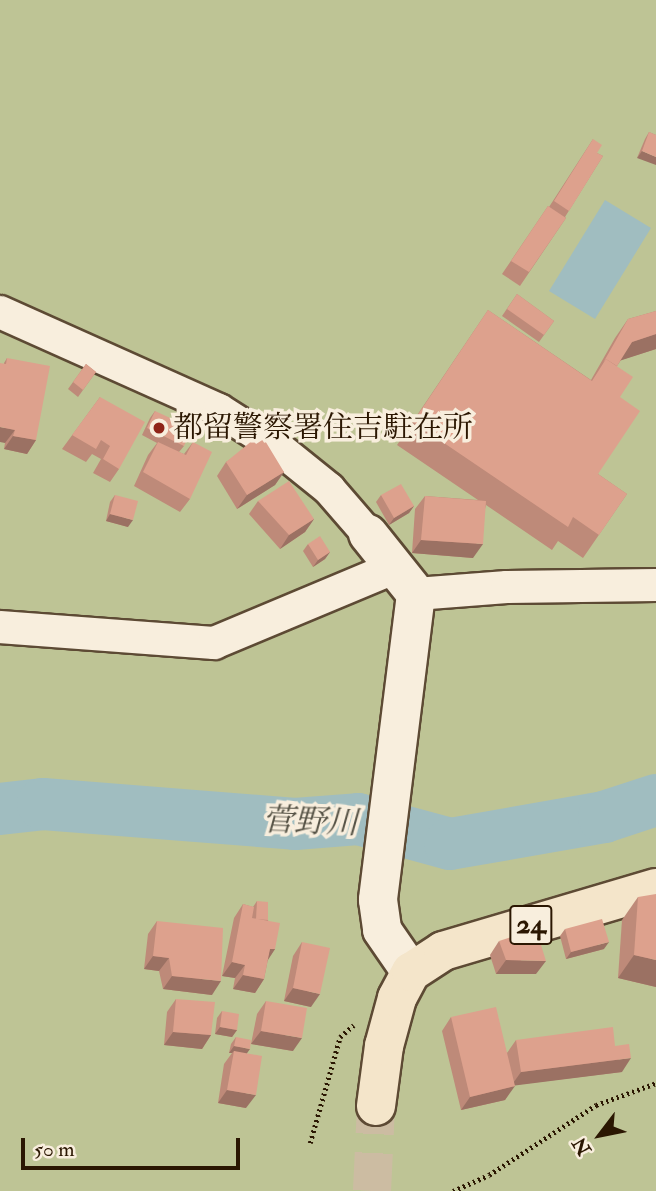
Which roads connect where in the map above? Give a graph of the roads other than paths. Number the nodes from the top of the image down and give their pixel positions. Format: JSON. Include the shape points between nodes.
{"nodes":[{"id":1,"x":0,"y":312,"type":"edge"},
{"id":2,"x":368,"y":534,"type":"joint"},
{"id":3,"x":405,"y":581,"type":"junction"},
{"id":4,"x":656,"y":586,"type":"edge"},
{"id":5,"x":0,"y":627,"type":"edge"},
{"id":6,"x":656,"y":888,"type":"edge"},
{"id":7,"x":411,"y":972,"type":"junction"},
{"id":8,"x":376,"y":1106,"type":"tunnel mouth"}],
"edges":[{"from":1,"to":2,"type":"street","via":[[219,411],[277,447],[329,489]]},
{"from":2,"to":3,"type":"street"},
{"from":3,"to":4,"type":"street","via":[[507,587]]},
{"from":3,"to":5,"type":"street","via":[[214,643]]},
{"from":3,"to":7,"type":"street","via":[[379,900],[382,930]]},
{"from":6,"to":7,"type":"main road","number":"24","via":[[443,951]]},
{"from":7,"to":8,"type":"main road","via":[[397,998],[384,1046]]}]}
